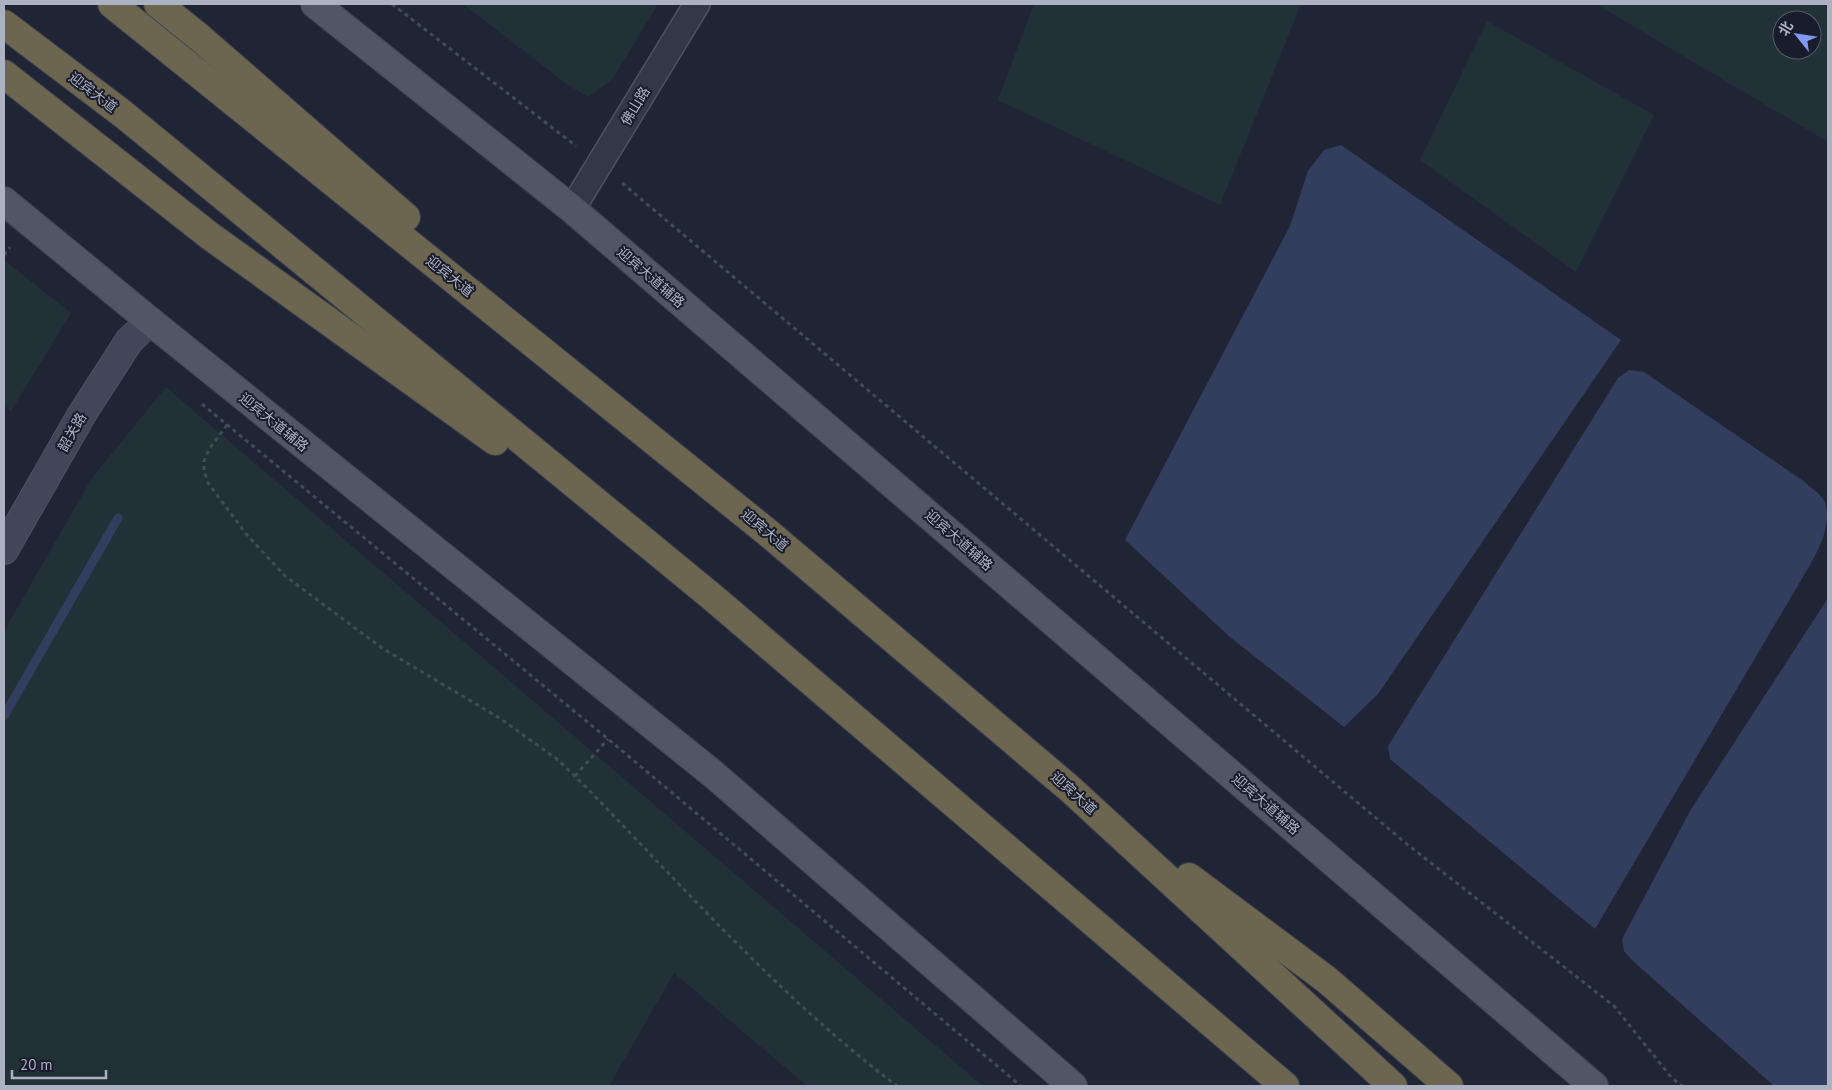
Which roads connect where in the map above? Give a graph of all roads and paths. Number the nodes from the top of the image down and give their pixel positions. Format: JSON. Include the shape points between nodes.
{"nodes":[{"id":1,"x":112,"y":4,"type":"edge"},
{"id":2,"x":158,"y":4,"type":"edge"},
{"id":3,"x":315,"y":4,"type":"edge"},
{"id":4,"x":392,"y":4,"type":"edge"},
{"id":5,"x":697,"y":4,"type":"edge"},
{"id":6,"x":4,"y":24,"type":"edge"},
{"id":7,"x":4,"y":74,"type":"edge"},
{"id":8,"x":600,"y":164,"type":"junction"},
{"id":9,"x":4,"y":201,"type":"edge"},
{"id":10,"x":572,"y":208,"type":"junction"},
{"id":11,"x":4,"y":243,"type":"edge"},
{"id":12,"x":10,"y":248,"type":"junction"},
{"id":13,"x":17,"y":253,"type":"dead end"},
{"id":14,"x":4,"y":255,"type":"edge"},
{"id":15,"x":150,"y":321,"type":"junction"},
{"id":16,"x":196,"y":400,"type":"dead end"},
{"id":17,"x":226,"y":426,"type":"junction"},
{"id":18,"x":768,"y":532,"type":"junction"},
{"id":19,"x":4,"y":550,"type":"edge"},
{"id":20,"x":711,"y":596,"type":"junction"},
{"id":21,"x":608,"y":739,"type":"junction"},
{"id":22,"x":575,"y":776,"type":"junction"},
{"id":23,"x":1069,"y":788,"type":"junction"},
{"id":24,"x":1255,"y":1060,"type":"junction"},
{"id":25,"x":897,"y":1086,"type":"edge"},
{"id":26,"x":1020,"y":1086,"type":"edge"},
{"id":27,"x":1073,"y":1086,"type":"edge"},
{"id":28,"x":1279,"y":1086,"type":"edge"},
{"id":29,"x":1286,"y":1086,"type":"edge"},
{"id":30,"x":1394,"y":1086,"type":"edge"},
{"id":31,"x":1449,"y":1086,"type":"edge"},
{"id":32,"x":1594,"y":1086,"type":"edge"},
{"id":33,"x":1682,"y":1086,"type":"edge"}],
"edges":[{"from":1,"to":18,"type":"highway","name":"迎宾大道"},
{"from":2,"to":18,"type":"highway"},
{"from":3,"to":10,"type":"main road","name":"迎宾大道辅路"},
{"from":4,"to":8,"type":"path"},
{"from":5,"to":8,"type":"street","name":"佛山路"},
{"from":6,"to":20,"type":"highway","name":"迎宾大道","via":[[123,114]]},
{"from":7,"to":20,"type":"highway","via":[[210,236]]},
{"from":8,"to":10,"type":"street","name":"佛山路"},
{"from":8,"to":33,"type":"path","via":[[1408,845],[1614,1006],[1671,1077]]},
{"from":9,"to":15,"type":"main road","name":"迎宾大道辅路"},
{"from":10,"to":32,"type":"main road","name":"迎宾大道辅路"},
{"from":11,"to":12,"type":"path"},
{"from":12,"to":13,"type":"path"},
{"from":12,"to":14,"type":"path"},
{"from":15,"to":19,"type":"street","name":"韶关路","via":[[129,341],[82,414]]},
{"from":15,"to":27,"type":"main road","name":"迎宾大道辅路","via":[[713,774]]},
{"from":16,"to":17,"type":"path"},
{"from":17,"to":21,"type":"path"},
{"from":17,"to":22,"type":"path","via":[[204,461],[208,484],[285,576],[382,648],[501,719]]},
{"from":18,"to":23,"type":"highway","name":"迎宾大道"},
{"from":20,"to":24,"type":"highway","name":"迎宾大道"},
{"from":21,"to":22,"type":"path"},
{"from":21,"to":26,"type":"path"},
{"from":22,"to":25,"type":"path","via":[[776,983],[834,1036]]},
{"from":23,"to":30,"type":"highway","name":"迎宾大道"},
{"from":23,"to":31,"type":"highway","via":[[1327,980]]},
{"from":24,"to":28,"type":"highway"},
{"from":24,"to":29,"type":"highway","name":"迎宾大道"}]}
